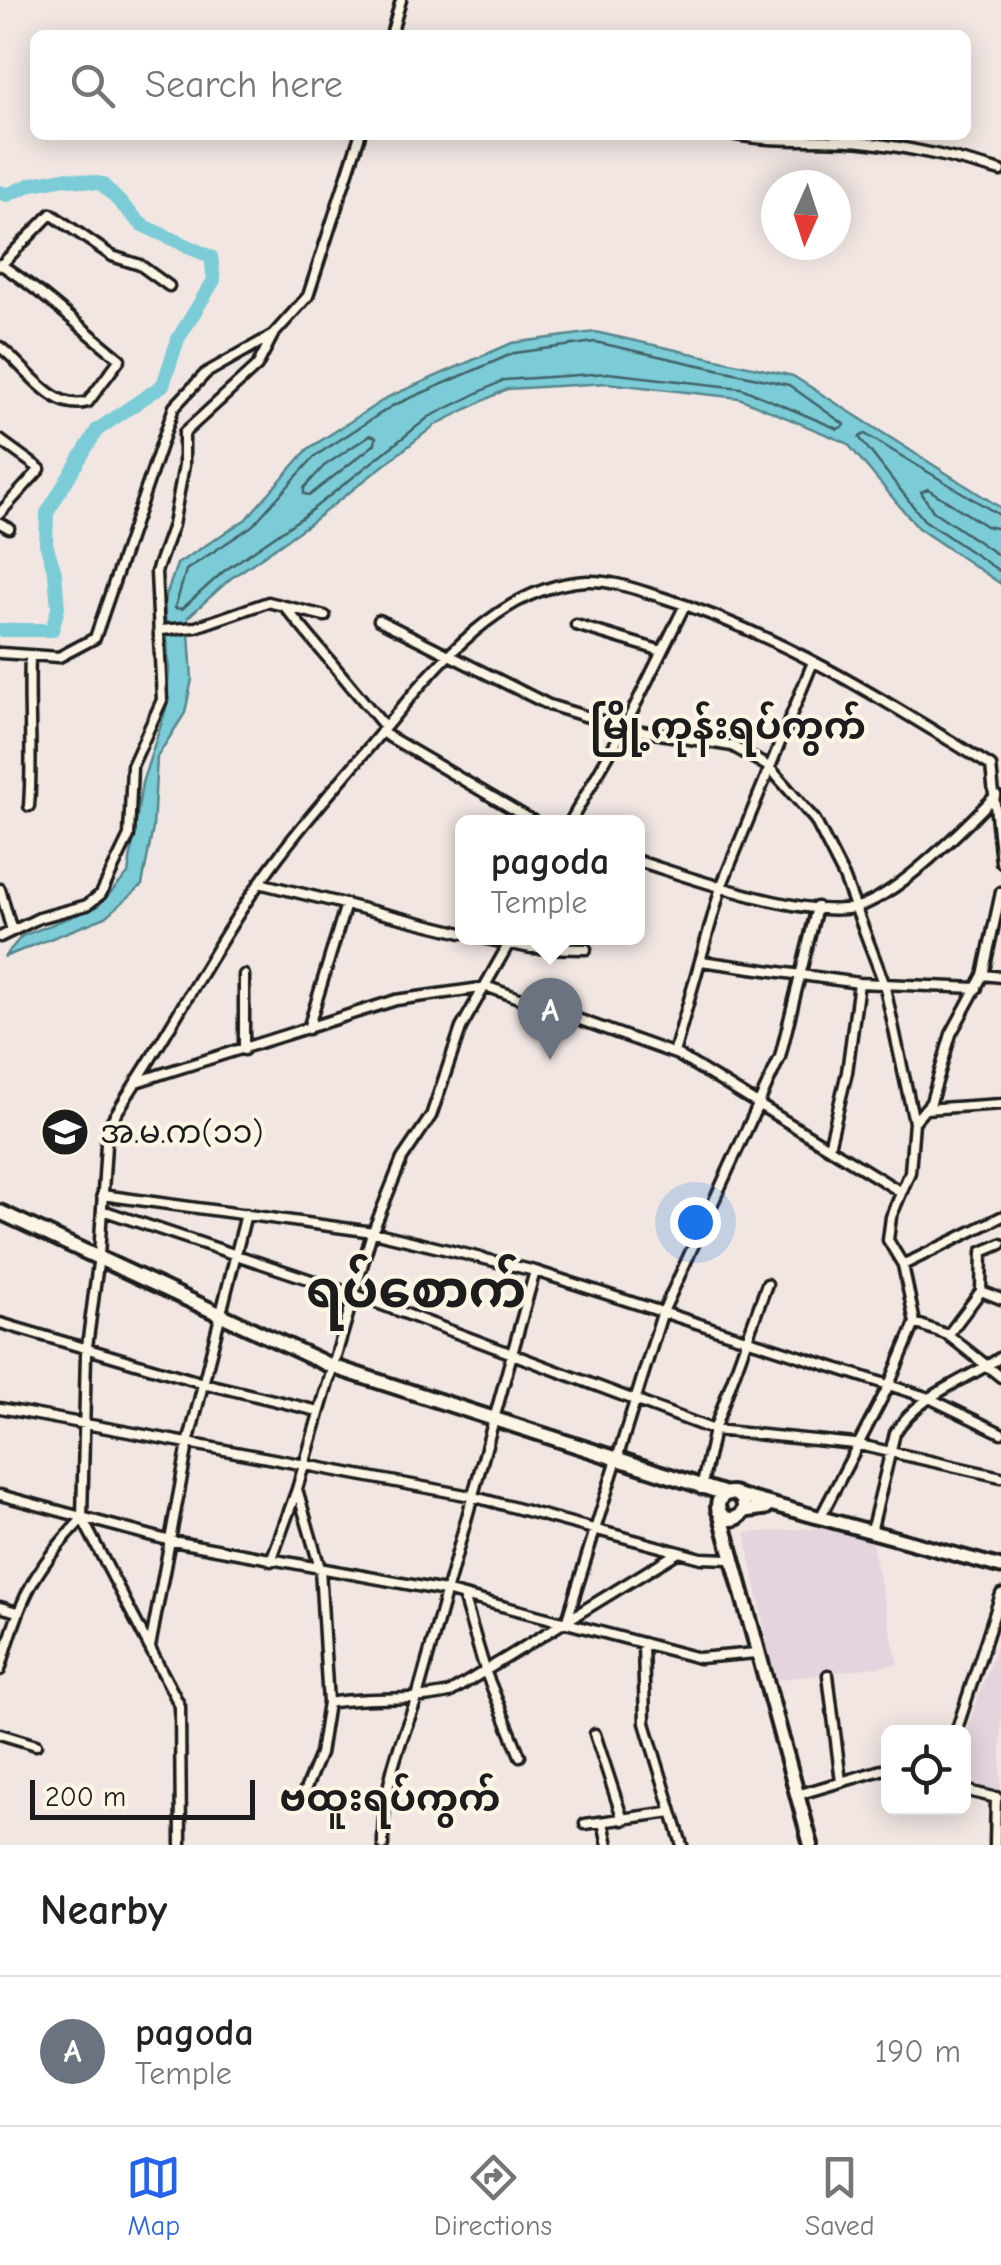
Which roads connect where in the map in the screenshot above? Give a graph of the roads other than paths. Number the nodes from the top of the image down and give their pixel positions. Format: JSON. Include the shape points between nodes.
{"nodes":[{"id":1,"x":402,"y":0,"type":"edge"},
{"id":2,"x":393,"y":30,"type":"edge"},
{"id":3,"x":358,"y":140,"type":"edge"},
{"id":4,"x":766,"y":140,"type":"edge"},
{"id":5,"x":1001,"y":171,"type":"edge"},
{"id":6,"x":0,"y":265,"type":"edge"},
{"id":7,"x":168,"y":286,"type":"dead end"},
{"id":8,"x":273,"y":335,"type":"junction"},
{"id":9,"x":0,"y":347,"type":"edge"},
{"id":10,"x":0,"y":440,"type":"edge"},
{"id":11,"x":0,"y":513,"type":"edge"},
{"id":12,"x":685,"y":604,"type":"junction"},
{"id":13,"x":285,"y":606,"type":"junction"},
{"id":14,"x":325,"y":616,"type":"dead end"},
{"id":15,"x":379,"y":620,"type":"dead end"},
{"id":16,"x":576,"y":625,"type":"dead end"},
{"id":17,"x":163,"y":630,"type":"junction"},
{"id":18,"x":662,"y":651,"type":"junction"},
{"id":19,"x":0,"y":653,"type":"edge"},
{"id":20,"x":30,"y":656,"type":"junction"},
{"id":21,"x":448,"y":656,"type":"junction"},
{"id":22,"x":813,"y":662,"type":"junction"},
{"id":23,"x":624,"y":728,"type":"junction"},
{"id":24,"x":383,"y":730,"type":"junction"},
{"id":25,"x":769,"y":767,"type":"junction"},
{"id":26,"x":1001,"y":769,"type":"edge"},
{"id":27,"x":996,"y":780,"type":"junction"},
{"id":28,"x":996,"y":794,"type":"junction"},
{"id":29,"x":29,"y":806,"type":"dead end"},
{"id":30,"x":524,"y":815,"type":"edge"},
{"id":31,"x":574,"y":815,"type":"edge"},
{"id":32,"x":1001,"y":862,"type":"edge"},
{"id":33,"x":645,"y":863,"type":"edge"},
{"id":34,"x":259,"y":883,"type":"junction"},
{"id":35,"x":721,"y":887,"type":"junction"},
{"id":36,"x":0,"y":889,"type":"edge"},
{"id":37,"x":1001,"y":892,"type":"edge"},
{"id":38,"x":346,"y":904,"type":"junction"},
{"id":39,"x":817,"y":907,"type":"junction"},
{"id":40,"x":855,"y":908,"type":"junction"},
{"id":41,"x":12,"y":931,"type":"junction"},
{"id":42,"x":455,"y":931,"type":"edge"},
{"id":43,"x":0,"y":937,"type":"edge"},
{"id":44,"x":508,"y":945,"type":"edge"},
{"id":45,"x":548,"y":945,"type":"edge"},
{"id":46,"x":586,"y":949,"type":"dead end"},
{"id":47,"x":701,"y":961,"type":"junction"},
{"id":48,"x":244,"y":975,"type":"dead end"},
{"id":49,"x":802,"y":975,"type":"junction"},
{"id":50,"x":983,"y":975,"type":"junction"},
{"id":51,"x":1001,"y":977,"type":"edge"},
{"id":52,"x":860,"y":983,"type":"junction"},
{"id":53,"x":884,"y":983,"type":"junction"},
{"id":54,"x":488,"y":987,"type":"junction"},
{"id":55,"x":977,"y":988,"type":"junction"},
{"id":56,"x":308,"y":1030,"type":"junction"},
{"id":57,"x":244,"y":1050,"type":"junction"},
{"id":58,"x":674,"y":1053,"type":"junction"},
{"id":59,"x":136,"y":1082,"type":"junction"},
{"id":60,"x":760,"y":1104,"type":"junction"},
{"id":61,"x":1001,"y":1104,"type":"edge"},
{"id":62,"x":925,"y":1109,"type":"junction"},
{"id":63,"x":914,"y":1122,"type":"junction"},
{"id":64,"x":828,"y":1147,"type":"junction"},
{"id":65,"x":901,"y":1192,"type":"junction"},
{"id":66,"x":102,"y":1194,"type":"junction"},
{"id":67,"x":102,"y":1210,"type":"junction"},
{"id":68,"x":246,"y":1214,"type":"junction"},
{"id":69,"x":1,"y":1215,"type":"edge"},
{"id":70,"x":1001,"y":1218,"type":"edge"},
{"id":71,"x":373,"y":1232,"type":"junction"},
{"id":72,"x":1001,"y":1244,"type":"edge"},
{"id":73,"x":99,"y":1256,"type":"junction"},
{"id":74,"x":237,"y":1256,"type":"junction"},
{"id":75,"x":903,"y":1265,"type":"junction"},
{"id":76,"x":534,"y":1270,"type":"junction"},
{"id":77,"x":767,"y":1284,"type":"dead end"},
{"id":78,"x":981,"y":1291,"type":"junction"},
{"id":79,"x":353,"y":1294,"type":"junction"},
{"id":80,"x":1001,"y":1299,"type":"edge"},
{"id":81,"x":222,"y":1312,"type":"junction"},
{"id":82,"x":662,"y":1314,"type":"junction"},
{"id":83,"x":0,"y":1323,"type":"edge"},
{"id":84,"x":916,"y":1323,"type":"junction"},
{"id":85,"x":948,"y":1335,"type":"junction"},
{"id":86,"x":745,"y":1340,"type":"junction"},
{"id":87,"x":86,"y":1349,"type":"junction"},
{"id":88,"x":510,"y":1353,"type":"junction"},
{"id":89,"x":1001,"y":1357,"type":"edge"},
{"id":90,"x":989,"y":1365,"type":"junction"},
{"id":91,"x":331,"y":1366,"type":"junction"},
{"id":92,"x":1001,"y":1377,"type":"edge"},
{"id":93,"x":203,"y":1382,"type":"junction"},
{"id":94,"x":890,"y":1385,"type":"junction"},
{"id":95,"x":929,"y":1398,"type":"junction"},
{"id":96,"x":638,"y":1401,"type":"junction"},
{"id":97,"x":0,"y":1408,"type":"edge"},
{"id":98,"x":318,"y":1411,"type":"junction"},
{"id":99,"x":491,"y":1419,"type":"junction"},
{"id":100,"x":85,"y":1426,"type":"junction"},
{"id":101,"x":714,"y":1430,"type":"junction"},
{"id":102,"x":1001,"y":1433,"type":"edge"},
{"id":103,"x":188,"y":1444,"type":"junction"},
{"id":104,"x":855,"y":1444,"type":"junction"},
{"id":105,"x":890,"y":1450,"type":"junction"},
{"id":106,"x":618,"y":1462,"type":"junction"},
{"id":107,"x":304,"y":1465,"type":"junction"},
{"id":108,"x":1001,"y":1477,"type":"edge"},
{"id":109,"x":298,"y":1489,"type":"junction"},
{"id":110,"x":701,"y":1489,"type":"junction"},
{"id":111,"x":0,"y":1495,"type":"edge"},
{"id":112,"x":472,"y":1496,"type":"junction"},
{"id":113,"x":721,"y":1504,"type":"junction"},
{"id":114,"x":742,"y":1508,"type":"junction"},
{"id":115,"x":82,"y":1518,"type":"junction"},
{"id":116,"x":820,"y":1518,"type":"junction"},
{"id":117,"x":596,"y":1530,"type":"junction"},
{"id":118,"x":871,"y":1532,"type":"junction"},
{"id":119,"x":167,"y":1540,"type":"junction"},
{"id":120,"x":678,"y":1552,"type":"junction"},
{"id":121,"x":728,"y":1552,"type":"junction"},
{"id":122,"x":272,"y":1561,"type":"junction"},
{"id":123,"x":1001,"y":1567,"type":"edge"},
{"id":124,"x":320,"y":1568,"type":"junction"},
{"id":125,"x":444,"y":1591,"type":"junction"},
{"id":126,"x":1001,"y":1594,"type":"edge"},
{"id":127,"x":463,"y":1596,"type":"junction"},
{"id":128,"x":0,"y":1607,"type":"edge"},
{"id":129,"x":17,"y":1612,"type":"junction"},
{"id":130,"x":567,"y":1620,"type":"junction"},
{"id":131,"x":642,"y":1642,"type":"junction"},
{"id":132,"x":150,"y":1647,"type":"junction"},
{"id":133,"x":756,"y":1653,"type":"junction"},
{"id":134,"x":0,"y":1670,"type":"edge"},
{"id":135,"x":486,"y":1673,"type":"junction"},
{"id":136,"x":828,"y":1676,"type":"dead end"},
{"id":137,"x":416,"y":1700,"type":"junction"},
{"id":138,"x":328,"y":1703,"type":"junction"},
{"id":139,"x":958,"y":1725,"type":"edge"},
{"id":140,"x":0,"y":1734,"type":"edge"},
{"id":141,"x":595,"y":1734,"type":"dead end"},
{"id":142,"x":36,"y":1745,"type":"dead end"},
{"id":143,"x":520,"y":1756,"type":"dead end"},
{"id":144,"x":881,"y":1770,"type":"edge"},
{"id":145,"x":841,"y":1782,"type":"junction"},
{"id":146,"x":305,"y":1790,"type":"dead end"},
{"id":147,"x":971,"y":1792,"type":"edge"},
{"id":148,"x":797,"y":1796,"type":"junction"},
{"id":149,"x":998,"y":1798,"type":"edge"},
{"id":150,"x":672,"y":1812,"type":"junction"},
{"id":151,"x":623,"y":1820,"type":"junction"},
{"id":152,"x":604,"y":1822,"type":"junction"},
{"id":153,"x":584,"y":1824,"type":"dead end"},
{"id":154,"x":182,"y":1845,"type":"edge"},
{"id":155,"x":383,"y":1845,"type":"edge"},
{"id":156,"x":608,"y":1845,"type":"edge"},
{"id":157,"x":682,"y":1845,"type":"edge"},
{"id":158,"x":812,"y":1845,"type":"edge"},
{"id":159,"x":995,"y":1845,"type":"edge"}],
"edges":[{"from":1,"to":2,"type":"street"},
{"from":3,"to":8,"type":"street","via":[[308,296]]},
{"from":4,"to":5,"type":"street","via":[[932,151]]},
{"from":6,"to":7,"type":"street","via":[[44,217],[58,215],[112,256],[140,265]]},
{"from":6,"to":9,"type":"street","via":[[42,291],[120,359],[88,402],[75,404],[48,392]]},
{"from":8,"to":17,"type":"street","via":[[249,374],[184,433],[173,525],[156,572]]},
{"from":8,"to":20,"type":"street","via":[[206,374],[174,407],[94,638],[59,657]]},
{"from":10,"to":11,"type":"street","via":[[40,469]]},
{"from":12,"to":18,"type":"street"},
{"from":12,"to":21,"type":"street","via":[[587,581],[538,592],[484,624]]},
{"from":12,"to":22,"type":"street"},
{"from":13,"to":14,"type":"street"},
{"from":13,"to":17,"type":"street","via":[[259,604],[191,628]]},
{"from":13,"to":24,"type":"street"},
{"from":15,"to":21,"type":"street"},
{"from":16,"to":18,"type":"street"},
{"from":17,"to":41,"type":"street","via":[[162,700],[137,746],[129,836],[109,884],[87,904]]},
{"from":18,"to":23,"type":"street"},
{"from":19,"to":20,"type":"street"},
{"from":20,"to":29,"type":"street"},
{"from":21,"to":23,"type":"street","via":[[549,705]]},
{"from":21,"to":24,"type":"street"},
{"from":22,"to":25,"type":"street"},
{"from":22,"to":27,"type":"street","via":[[991,766]]},
{"from":23,"to":25,"type":"street","via":[[732,746]]},
{"from":23,"to":31,"type":"street"},
{"from":24,"to":30,"type":"street"},
{"from":24,"to":34,"type":"street"},
{"from":25,"to":35,"type":"street"},
{"from":25,"to":40,"type":"street","via":[[815,820]]},
{"from":26,"to":27,"type":"street"},
{"from":27,"to":28,"type":"street"},
{"from":28,"to":32,"type":"street"},
{"from":28,"to":40,"type":"street","via":[[909,876]]},
{"from":33,"to":35,"type":"street"},
{"from":34,"to":38,"type":"street"},
{"from":34,"to":59,"type":"street"},
{"from":35,"to":39,"type":"street"},
{"from":35,"to":47,"type":"street"},
{"from":36,"to":41,"type":"street"},
{"from":37,"to":50,"type":"street"},
{"from":38,"to":42,"type":"street"},
{"from":38,"to":56,"type":"street"},
{"from":39,"to":40,"type":"street"},
{"from":39,"to":49,"type":"street"},
{"from":40,"to":53,"type":"street"},
{"from":41,"to":43,"type":"street"},
{"from":44,"to":54,"type":"street"},
{"from":45,"to":46,"type":"street"},
{"from":47,"to":49,"type":"street"},
{"from":47,"to":58,"type":"street"},
{"from":48,"to":57,"type":"street"},
{"from":49,"to":52,"type":"street"},
{"from":49,"to":60,"type":"street"},
{"from":50,"to":51,"type":"street"},
{"from":50,"to":55,"type":"street"},
{"from":52,"to":53,"type":"street"},
{"from":52,"to":64,"type":"street"},
{"from":53,"to":55,"type":"street"},
{"from":53,"to":63,"type":"street"},
{"from":54,"to":56,"type":"street","via":[[396,1000]]},
{"from":54,"to":58,"type":"street"},
{"from":54,"to":71,"type":"street","via":[[461,1028],[431,1116],[402,1159]]},
{"from":55,"to":62,"type":"street","via":[[951,1034]]},
{"from":56,"to":57,"type":"street"},
{"from":57,"to":59,"type":"street"},
{"from":58,"to":60,"type":"street"},
{"from":59,"to":66,"type":"street","via":[[107,1128]]},
{"from":60,"to":64,"type":"street"},
{"from":60,"to":82,"type":"street"},
{"from":61,"to":62,"type":"street"},
{"from":62,"to":63,"type":"street"},
{"from":63,"to":65,"type":"street","via":[[910,1172]]},
{"from":64,"to":65,"type":"street"},
{"from":65,"to":75,"type":"street","via":[[888,1240]]},
{"from":66,"to":67,"type":"street"},
{"from":66,"to":68,"type":"street"},
{"from":67,"to":73,"type":"street"},
{"from":67,"to":74,"type":"street"},
{"from":68,"to":71,"type":"street"},
{"from":68,"to":74,"type":"street"},
{"from":69,"to":73,"type":"highway"},
{"from":70,"to":75,"type":"street"},
{"from":71,"to":76,"type":"street"},
{"from":71,"to":79,"type":"street"},
{"from":72,"to":78,"type":"street","via":[[982,1252]]},
{"from":73,"to":81,"type":"highway"},
{"from":73,"to":87,"type":"street"},
{"from":74,"to":79,"type":"street"},
{"from":74,"to":81,"type":"street"},
{"from":75,"to":84,"type":"street"},
{"from":76,"to":82,"type":"street"},
{"from":76,"to":88,"type":"street"},
{"from":77,"to":86,"type":"street"},
{"from":78,"to":80,"type":"street"},
{"from":78,"to":85,"type":"street"},
{"from":79,"to":88,"type":"street"},
{"from":79,"to":91,"type":"street"},
{"from":81,"to":91,"type":"highway"},
{"from":81,"to":93,"type":"street"},
{"from":82,"to":86,"type":"street"},
{"from":82,"to":96,"type":"street"},
{"from":83,"to":87,"type":"street"},
{"from":84,"to":85,"type":"street"},
{"from":84,"to":94,"type":"street"},
{"from":85,"to":90,"type":"street"},
{"from":86,"to":94,"type":"street"},
{"from":86,"to":101,"type":"street"},
{"from":87,"to":93,"type":"street"},
{"from":87,"to":100,"type":"street"},
{"from":88,"to":96,"type":"street"},
{"from":88,"to":99,"type":"street"},
{"from":89,"to":90,"type":"street"},
{"from":90,"to":92,"type":"street"},
{"from":90,"to":95,"type":"street"},
{"from":91,"to":98,"type":"street"},
{"from":91,"to":99,"type":"highway"},
{"from":93,"to":98,"type":"street"},
{"from":93,"to":103,"type":"street"},
{"from":94,"to":95,"type":"street"},
{"from":94,"to":104,"type":"street"},
{"from":95,"to":102,"type":"street"},
{"from":95,"to":105,"type":"street","via":[[904,1418]]},
{"from":96,"to":101,"type":"street"},
{"from":96,"to":106,"type":"street"},
{"from":97,"to":100,"type":"street"},
{"from":98,"to":107,"type":"street"},
{"from":99,"to":106,"type":"highway"},
{"from":99,"to":112,"type":"street"},
{"from":100,"to":103,"type":"street"},
{"from":100,"to":115,"type":"street"},
{"from":101,"to":104,"type":"street"},
{"from":101,"to":110,"type":"street"},
{"from":103,"to":107,"type":"street"},
{"from":103,"to":119,"type":"street"},
{"from":104,"to":105,"type":"street"},
{"from":104,"to":116,"type":"street"},
{"from":105,"to":108,"type":"street"},
{"from":105,"to":118,"type":"street"},
{"from":106,"to":110,"type":"highway"},
{"from":106,"to":117,"type":"street"},
{"from":107,"to":109,"type":"street"},
{"from":107,"to":112,"type":"street"},
{"from":109,"to":122,"type":"street"},
{"from":109,"to":124,"type":"street"},
{"from":110,"to":113,"type":"highway"},
{"from":111,"to":115,"type":"street"},
{"from":112,"to":117,"type":"street"},
{"from":112,"to":125,"type":"street"},
{"from":113,"to":114,"type":"highway"},
{"from":113,"to":114,"type":"highway","via":[[729,1518]]},
{"from":113,"to":121,"type":"highway"},
{"from":114,"to":116,"type":"main road"},
{"from":114,"to":121,"type":"highway"},
{"from":115,"to":119,"type":"street"},
{"from":115,"to":129,"type":"street","via":[[42,1560]]},
{"from":115,"to":132,"type":"street"},
{"from":116,"to":118,"type":"main road"},
{"from":117,"to":120,"type":"street"},
{"from":117,"to":130,"type":"street"},
{"from":118,"to":123,"type":"main road"},
{"from":119,"to":122,"type":"street"},
{"from":119,"to":132,"type":"street"},
{"from":120,"to":121,"type":"street"},
{"from":120,"to":130,"type":"street"},
{"from":121,"to":133,"type":"highway"},
{"from":122,"to":124,"type":"street"},
{"from":124,"to":125,"type":"street"},
{"from":124,"to":138,"type":"street"},
{"from":125,"to":127,"type":"street"},
{"from":125,"to":137,"type":"street"},
{"from":126,"to":139,"type":"street"},
{"from":127,"to":130,"type":"street"},
{"from":127,"to":135,"type":"street"},
{"from":128,"to":129,"type":"street"},
{"from":129,"to":134,"type":"street"},
{"from":130,"to":131,"type":"street"},
{"from":130,"to":135,"type":"street"},
{"from":131,"to":133,"type":"street","via":[[699,1658]]},
{"from":131,"to":150,"type":"street","via":[[646,1724]]},
{"from":132,"to":154,"type":"street","via":[[180,1706]]},
{"from":133,"to":148,"type":"highway"},
{"from":135,"to":137,"type":"street","via":[[449,1694]]},
{"from":135,"to":143,"type":"street"},
{"from":136,"to":145,"type":"street"},
{"from":137,"to":138,"type":"street"},
{"from":137,"to":155,"type":"street","via":[[382,1801]]},
{"from":138,"to":146,"type":"street","via":[[320,1754]]},
{"from":140,"to":142,"type":"street"},
{"from":141,"to":151,"type":"street"},
{"from":144,"to":145,"type":"street"},
{"from":145,"to":148,"type":"street"},
{"from":147,"to":149,"type":"street"},
{"from":148,"to":158,"type":"highway"},
{"from":149,"to":159,"type":"street"},
{"from":150,"to":151,"type":"street"},
{"from":150,"to":157,"type":"street"},
{"from":151,"to":152,"type":"street"},
{"from":152,"to":153,"type":"street"},
{"from":152,"to":156,"type":"street"}]}
